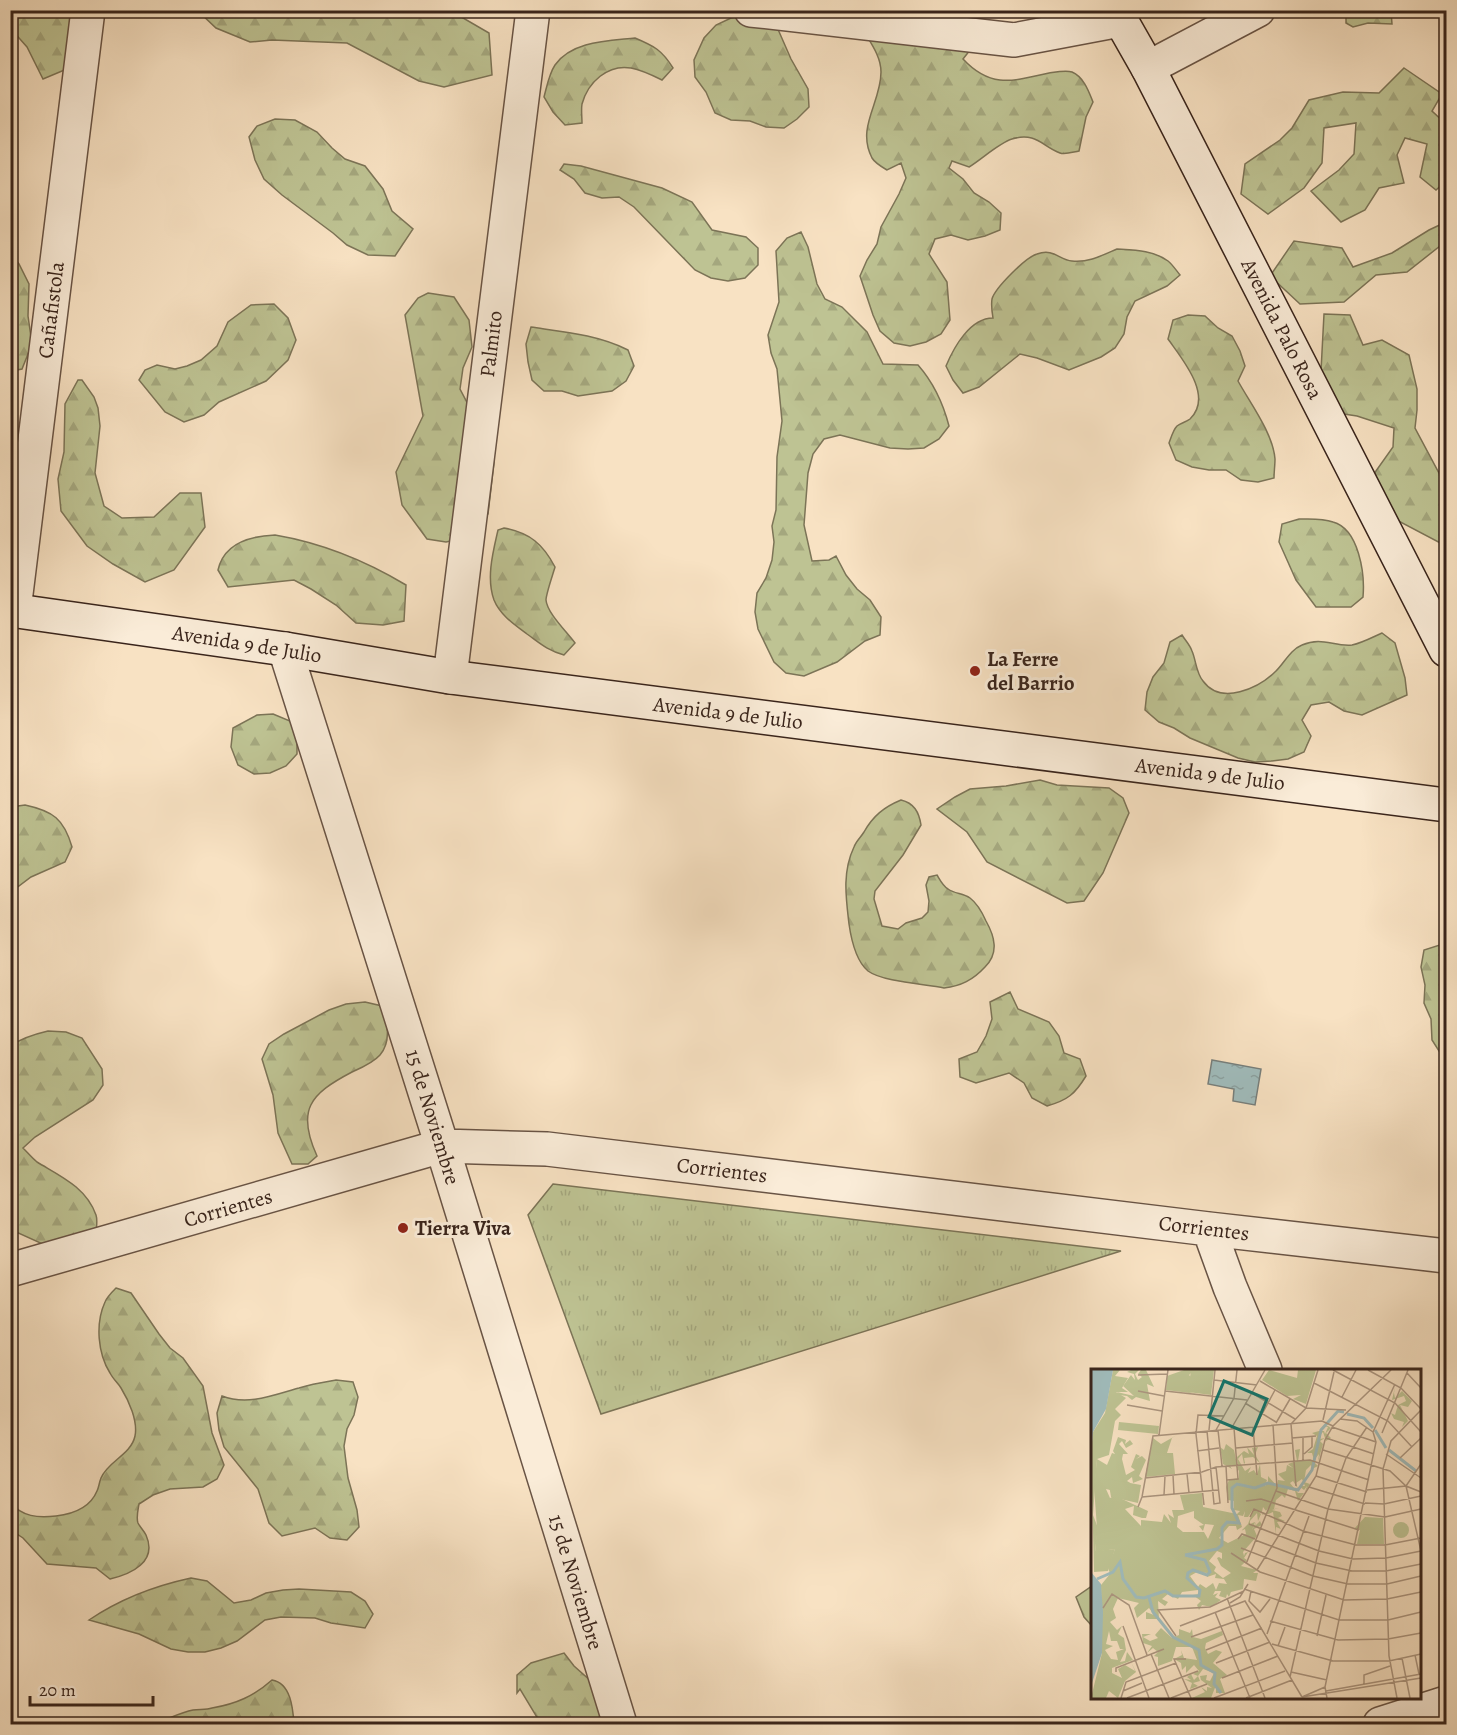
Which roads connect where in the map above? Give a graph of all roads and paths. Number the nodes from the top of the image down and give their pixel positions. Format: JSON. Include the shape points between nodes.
{"nodes":[{"id":1,"x":88,"y":10,"type":"edge"},
{"id":2,"x":532,"y":10,"type":"edge"},
{"id":3,"x":751,"y":10,"type":"edge"},
{"id":4,"x":1258,"y":10,"type":"edge"},
{"id":5,"x":1117,"y":15,"type":"edge"},
{"id":6,"x":1148,"y":68,"type":"junction"},
{"id":7,"x":12,"y":610,"type":"edge"},
{"id":8,"x":285,"y":649,"type":"junction"},
{"id":9,"x":1446,"y":650,"type":"edge"},
{"id":10,"x":450,"y":677,"type":"junction"},
{"id":11,"x":1446,"y":805,"type":"edge"},
{"id":12,"x":442,"y":1146,"type":"junction"},
{"id":13,"x":1209,"y":1229,"type":"junction"},
{"id":14,"x":1446,"y":1256,"type":"edge"},
{"id":15,"x":10,"y":1270,"type":"edge"},
{"id":16,"x":1264,"y":1369,"type":"edge"},
{"id":17,"x":1446,"y":1703,"type":"edge"},
{"id":18,"x":1401,"y":1715,"type":"edge"},
{"id":19,"x":620,"y":1725,"type":"edge"}],
"edges":[{"from":1,"to":7,"type":"street","name":"Cañafistola"},
{"from":2,"to":10,"type":"street","name":"Palmito"},
{"from":3,"to":5,"type":"street","via":[[1014,40]]},
{"from":4,"to":6,"type":"street"},
{"from":5,"to":6,"type":"street","name":"Avenida Palo Rosa"},
{"from":6,"to":9,"type":"street","name":"Avenida Palo Rosa"},
{"from":7,"to":8,"type":"street","name":"Avenida 9 de Julio"},
{"from":8,"to":10,"type":"street","name":"Avenida 9 de Julio"},
{"from":8,"to":12,"type":"street","name":"15 de Noviembre"},
{"from":10,"to":11,"type":"street","name":"Avenida 9 de Julio"},
{"from":12,"to":13,"type":"street","name":"Corrientes","via":[[547,1149]]},
{"from":12,"to":15,"type":"street","name":"Corrientes"},
{"from":12,"to":19,"type":"street","name":"15 de Noviembre"},
{"from":13,"to":14,"type":"street","name":"Corrientes"},
{"from":13,"to":16,"type":"street"},
{"from":17,"to":18,"type":"street"}]}
